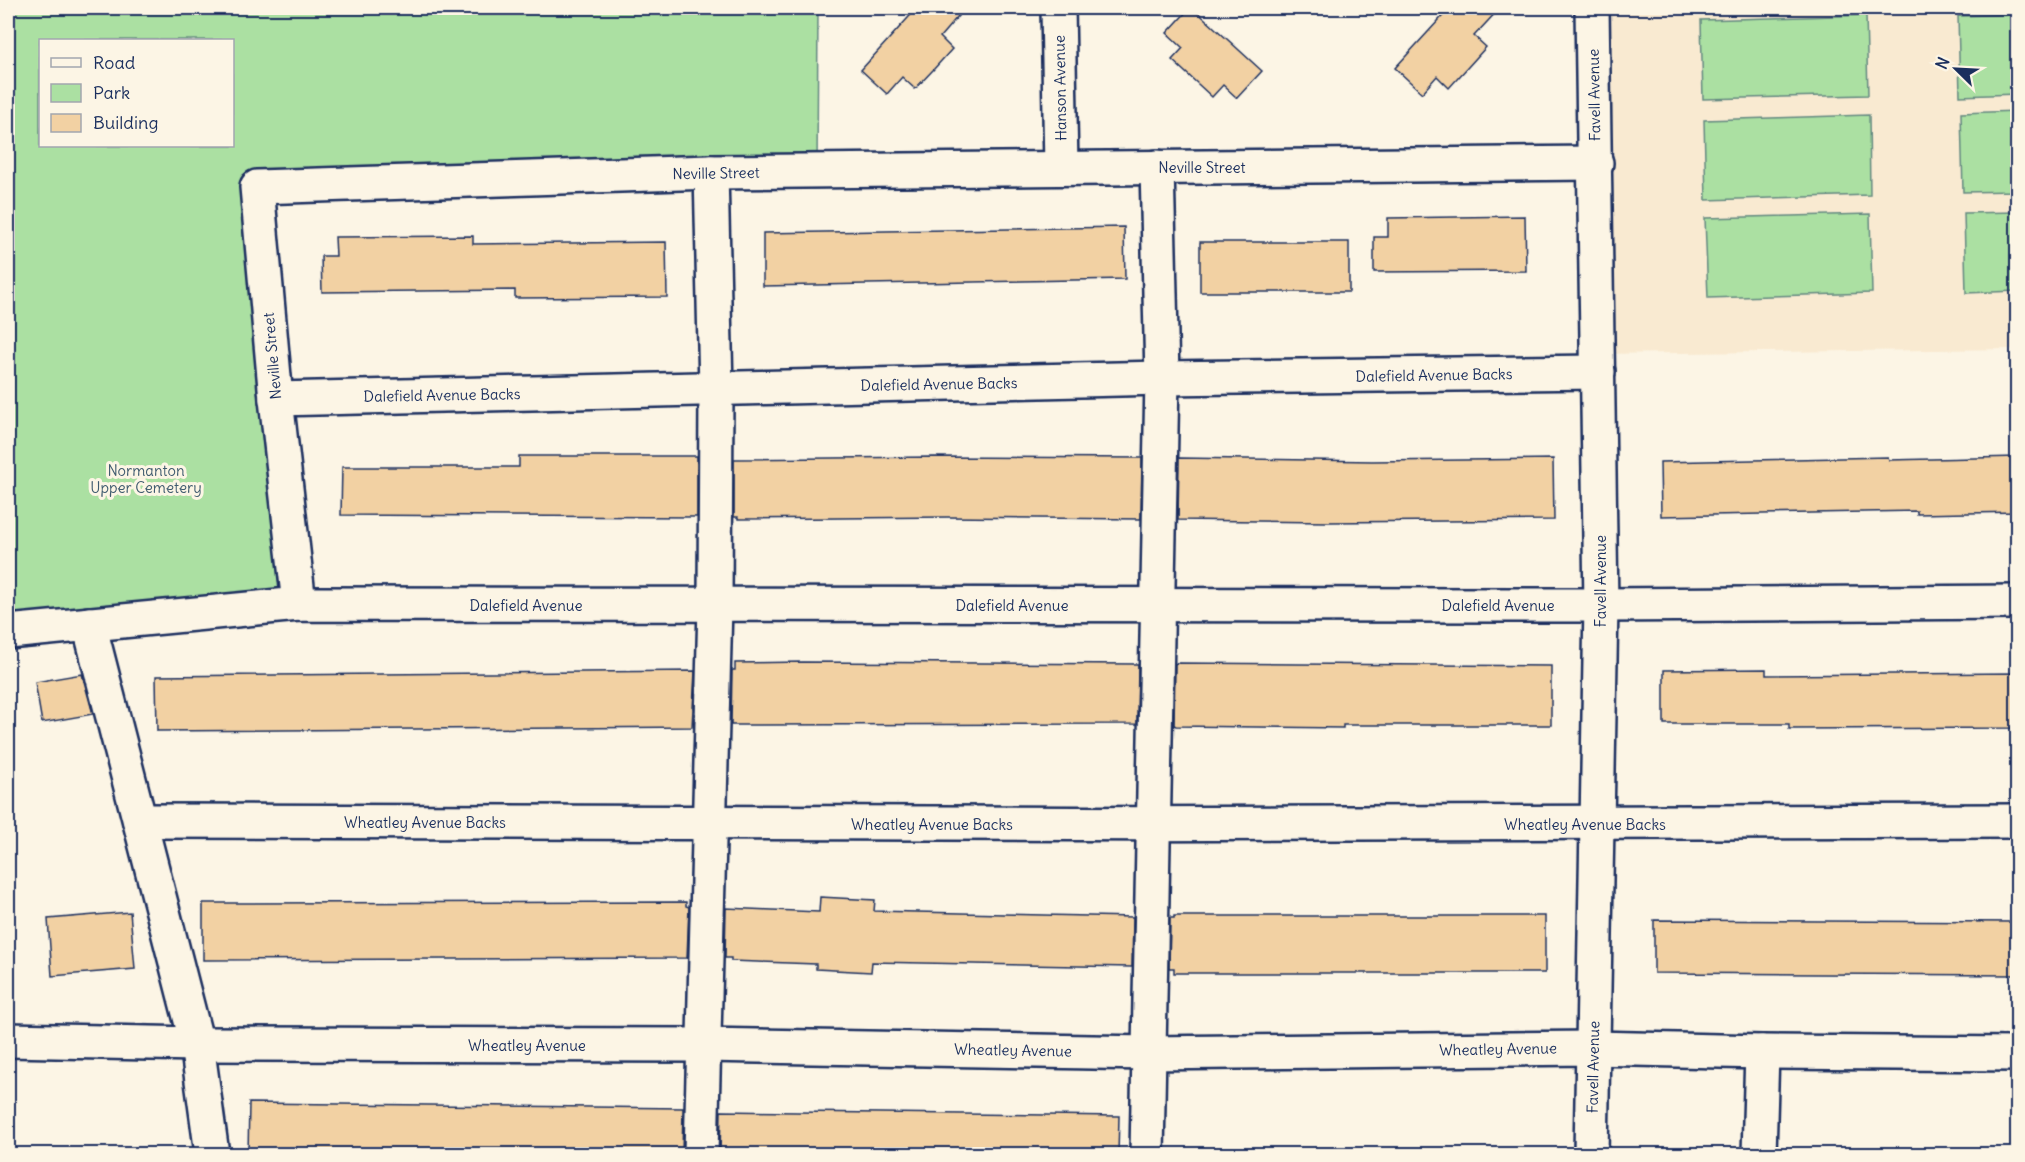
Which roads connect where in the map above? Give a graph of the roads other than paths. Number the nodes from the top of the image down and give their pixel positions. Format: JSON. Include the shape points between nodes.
{"nodes":[{"id":1,"x":1058,"y":8,"type":"edge"},
{"id":2,"x":1592,"y":8,"type":"edge"},
{"id":3,"x":1596,"y":163,"type":"junction"},
{"id":4,"x":1156,"y":167,"type":"junction"},
{"id":5,"x":1061,"y":168,"type":"junction"},
{"id":6,"x":711,"y":172,"type":"junction"},
{"id":7,"x":1598,"y":372,"type":"junction"},
{"id":8,"x":1161,"y":378,"type":"junction"},
{"id":9,"x":716,"y":389,"type":"junction"},
{"id":10,"x":276,"y":399,"type":"junction"},
{"id":11,"x":2018,"y":602,"type":"edge"},
{"id":12,"x":299,"y":604,"type":"junction"},
{"id":13,"x":1157,"y":604,"type":"junction"},
{"id":14,"x":715,"y":605,"type":"junction"},
{"id":15,"x":1601,"y":605,"type":"junction"},
{"id":16,"x":89,"y":624,"type":"junction"},
{"id":17,"x":8,"y":632,"type":"edge"},
{"id":18,"x":140,"y":820,"type":"junction"},
{"id":19,"x":2018,"y":821,"type":"edge"},
{"id":20,"x":711,"y":824,"type":"junction"},
{"id":21,"x":1153,"y":824,"type":"junction"},
{"id":22,"x":1597,"y":824,"type":"junction"},
{"id":23,"x":8,"y":1040,"type":"edge"},
{"id":24,"x":197,"y":1044,"type":"junction"},
{"id":25,"x":704,"y":1045,"type":"junction"},
{"id":26,"x":1593,"y":1048,"type":"junction"},
{"id":27,"x":1762,"y":1052,"type":"junction"},
{"id":28,"x":1148,"y":1053,"type":"junction"},
{"id":29,"x":2018,"y":1054,"type":"edge"},
{"id":30,"x":212,"y":1155,"type":"edge"},
{"id":31,"x":701,"y":1155,"type":"edge"},
{"id":32,"x":1148,"y":1155,"type":"edge"},
{"id":33,"x":1591,"y":1155,"type":"edge"},
{"id":34,"x":1759,"y":1155,"type":"edge"}],
"edges":[{"from":1,"to":5,"type":"street","name":"Hanson Avenue"},
{"from":2,"to":3,"type":"street","name":"Favell Avenue"},
{"from":3,"to":4,"type":"street","name":"Neville Street"},
{"from":3,"to":7,"type":"street","name":"Favell Avenue"},
{"from":4,"to":5,"type":"street","name":"Neville Street"},
{"from":4,"to":8,"type":"street"},
{"from":5,"to":6,"type":"street","name":"Neville Street"},
{"from":6,"to":9,"type":"street"},
{"from":6,"to":10,"type":"street","name":"Neville Street","via":[[257,187]]},
{"from":7,"to":8,"type":"street","name":"Dalefield Avenue Backs"},
{"from":7,"to":15,"type":"street","name":"Favell Avenue"},
{"from":8,"to":9,"type":"street","name":"Dalefield Avenue Backs"},
{"from":8,"to":13,"type":"street"},
{"from":9,"to":10,"type":"street","name":"Dalefield Avenue Backs"},
{"from":9,"to":14,"type":"street"},
{"from":10,"to":12,"type":"street","name":"Neville Street"},
{"from":11,"to":15,"type":"street","name":"Dalefield Avenue"},
{"from":12,"to":14,"type":"street","name":"Dalefield Avenue"},
{"from":12,"to":16,"type":"street","name":"Dalefield Avenue"},
{"from":13,"to":14,"type":"street","name":"Dalefield Avenue"},
{"from":13,"to":15,"type":"street","name":"Dalefield Avenue"},
{"from":13,"to":21,"type":"street"},
{"from":14,"to":20,"type":"street"},
{"from":15,"to":22,"type":"street","name":"Favell Avenue"},
{"from":16,"to":17,"type":"street","name":"Dalefield Avenue"},
{"from":16,"to":18,"type":"street"},
{"from":18,"to":20,"type":"street","name":"Wheatley Avenue Backs"},
{"from":18,"to":24,"type":"street"},
{"from":19,"to":22,"type":"street","name":"Wheatley Avenue Backs"},
{"from":20,"to":21,"type":"street","name":"Wheatley Avenue Backs"},
{"from":20,"to":25,"type":"street"},
{"from":21,"to":22,"type":"street","name":"Wheatley Avenue Backs"},
{"from":21,"to":28,"type":"street"},
{"from":22,"to":26,"type":"street","name":"Favell Avenue"},
{"from":23,"to":24,"type":"street","name":"Wheatley Avenue"},
{"from":24,"to":25,"type":"street","name":"Wheatley Avenue"},
{"from":24,"to":30,"type":"street"},
{"from":25,"to":28,"type":"street","name":"Wheatley Avenue"},
{"from":25,"to":31,"type":"street"},
{"from":26,"to":27,"type":"street","name":"Wheatley Avenue"},
{"from":26,"to":28,"type":"street","name":"Wheatley Avenue"},
{"from":26,"to":33,"type":"street","name":"Favell Avenue"},
{"from":27,"to":29,"type":"street","name":"Wheatley Avenue"},
{"from":27,"to":34,"type":"street"},
{"from":28,"to":32,"type":"street"}]}
